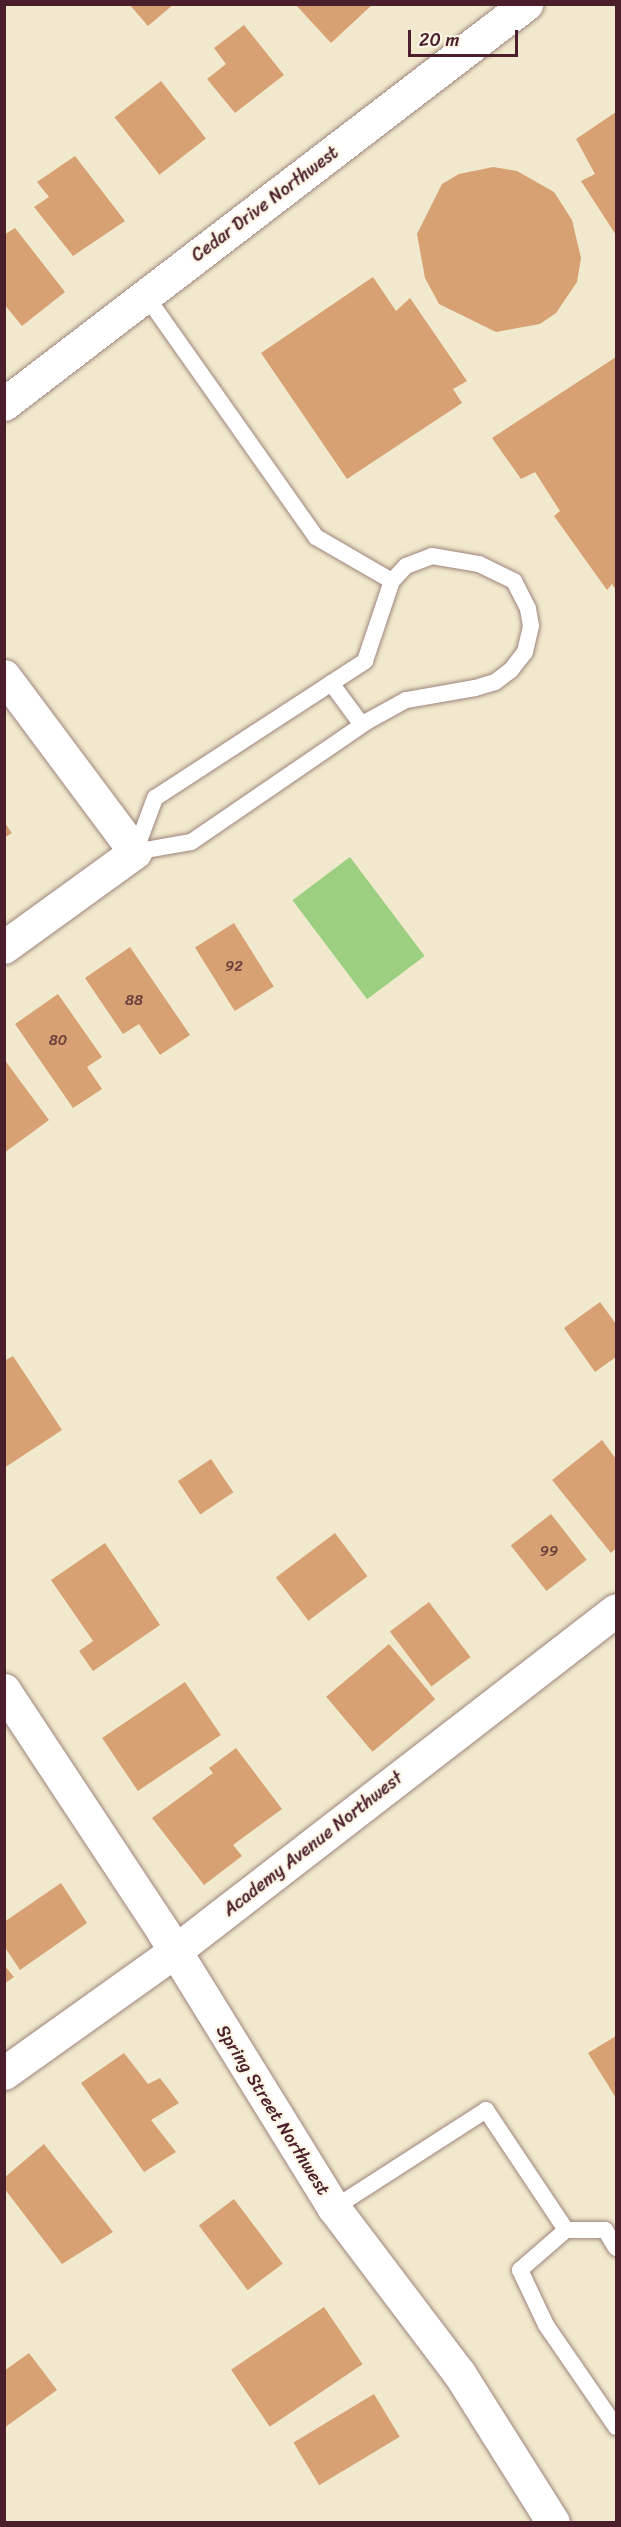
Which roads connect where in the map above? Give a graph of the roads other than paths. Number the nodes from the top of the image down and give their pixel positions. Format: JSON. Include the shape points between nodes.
{"nodes":[{"id":1,"x":526,"y":4,"type":"edge"},
{"id":2,"x":146,"y":296,"type":"junction"},
{"id":3,"x":4,"y":404,"type":"edge"},
{"id":4,"x":392,"y":581,"type":"junction"},
{"id":5,"x":4,"y":676,"type":"edge"},
{"id":6,"x":331,"y":683,"type":"junction"},
{"id":7,"x":362,"y":725,"type":"junction"},
{"id":8,"x":135,"y":852,"type":"junction"},
{"id":9,"x":4,"y":947,"type":"edge"},
{"id":10,"x":616,"y":1610,"type":"edge"},
{"id":11,"x":4,"y":1690,"type":"edge"},
{"id":12,"x":175,"y":1951,"type":"junction"},
{"id":13,"x":4,"y":2073,"type":"edge"},
{"id":14,"x":334,"y":2208,"type":"junction"},
{"id":15,"x":611,"y":2226,"type":"edge"},
{"id":16,"x":566,"y":2230,"type":"junction"},
{"id":17,"x":616,"y":2248,"type":"edge"},
{"id":18,"x":616,"y":2427,"type":"edge"},
{"id":19,"x":553,"y":2523,"type":"edge"}],
"edges":[{"from":1,"to":2,"type":"street","name":"Cedar Drive Northwest"},
{"from":2,"to":3,"type":"street","name":"Cedar Drive Northwest"},
{"from":2,"to":4,"type":"lane","via":[[316,537]]},
{"from":4,"to":6,"type":"lane","via":[[366,661]]},
{"from":4,"to":7,"type":"lane","via":[[406,566],[432,556],[453,557],[501,573],[514,581],[523,596],[531,626],[529,640],[520,661],[495,682],[406,700]]},
{"from":5,"to":8,"type":"street"},
{"from":6,"to":7,"type":"lane"},
{"from":6,"to":8,"type":"lane","via":[[155,798]]},
{"from":7,"to":8,"type":"lane","via":[[191,842]]},
{"from":8,"to":9,"type":"street"},
{"from":10,"to":12,"type":"street","name":"Academy Avenue Northwest"},
{"from":11,"to":12,"type":"street","name":"Spring Street Northwest"},
{"from":12,"to":13,"type":"street","name":"Academy Avenue Northwest"},
{"from":12,"to":14,"type":"street","name":"Spring Street Northwest"},
{"from":14,"to":16,"type":"lane","via":[[486,2110]]},
{"from":14,"to":19,"type":"street","name":"Spring Street Northwest","via":[[459,2373]]},
{"from":15,"to":16,"type":"lane"},
{"from":15,"to":17,"type":"lane"},
{"from":16,"to":18,"type":"lane","via":[[520,2270],[546,2325]]}]}
